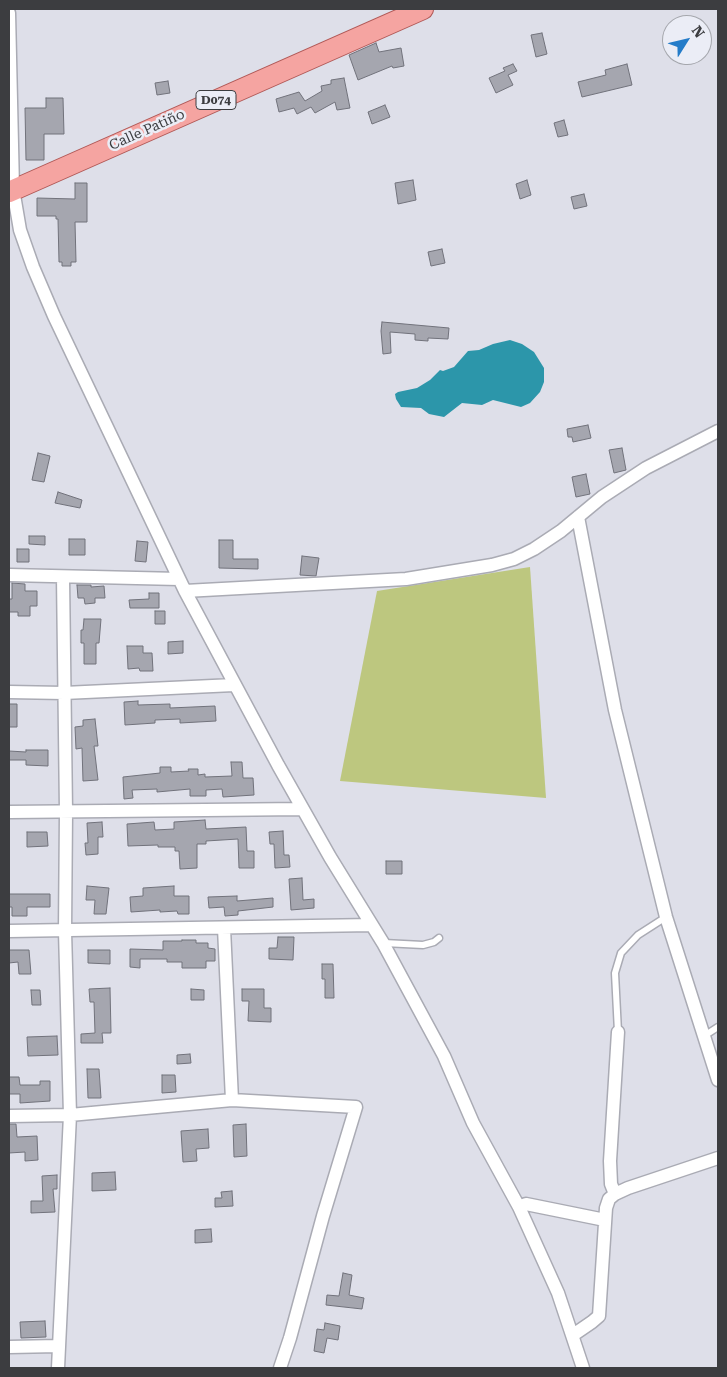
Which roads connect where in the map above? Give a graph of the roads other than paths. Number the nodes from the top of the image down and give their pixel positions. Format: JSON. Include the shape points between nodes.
{"nodes":[{"id":1,"x":423,"y":9,"type":"edge"},
{"id":2,"x":9,"y":14,"type":"edge"},
{"id":3,"x":11,"y":190,"type":"edge"},
{"id":4,"x":718,"y":431,"type":"edge"},
{"id":5,"x":578,"y":517,"type":"junction"},
{"id":6,"x":9,"y":574,"type":"edge"},
{"id":7,"x":63,"y":577,"type":"junction"},
{"id":8,"x":179,"y":579,"type":"junction"},
{"id":9,"x":185,"y":591,"type":"junction"},
{"id":10,"x":234,"y":684,"type":"junction"},
{"id":11,"x":9,"y":692,"type":"edge"},
{"id":12,"x":64,"y":693,"type":"junction"},
{"id":13,"x":303,"y":809,"type":"junction"},
{"id":14,"x":9,"y":812,"type":"edge"},
{"id":15,"x":66,"y":812,"type":"junction"},
{"id":16,"x":666,"y":917,"type":"junction"},
{"id":17,"x":372,"y":925,"type":"junction"},
{"id":18,"x":224,"y":928,"type":"junction"},
{"id":19,"x":9,"y":931,"type":"edge"},
{"id":20,"x":65,"y":931,"type":"junction"},
{"id":21,"x":439,"y":938,"type":"dead end"},
{"id":22,"x":382,"y":942,"type":"junction"},
{"id":23,"x":718,"y":1027,"type":"edge"},
{"id":24,"x":618,"y":1032,"type":"joint"},
{"id":25,"x":704,"y":1036,"type":"junction"},
{"id":26,"x":718,"y":1080,"type":"edge"},
{"id":27,"x":232,"y":1100,"type":"junction"},
{"id":28,"x":70,"y":1115,"type":"junction"},
{"id":29,"x":9,"y":1116,"type":"edge"},
{"id":30,"x":718,"y":1158,"type":"edge"},
{"id":31,"x":615,"y":1194,"type":"junction"},
{"id":32,"x":519,"y":1207,"type":"junction"},
{"id":33,"x":606,"y":1220,"type":"junction"},
{"id":34,"x":573,"y":1334,"type":"junction"},
{"id":35,"x":58,"y":1346,"type":"junction"},
{"id":36,"x":9,"y":1347,"type":"edge"},
{"id":37,"x":58,"y":1368,"type":"edge"},
{"id":38,"x":280,"y":1368,"type":"edge"},
{"id":39,"x":583,"y":1368,"type":"edge"}],
"edges":[{"from":1,"to":3,"type":"main road","name":"Calle Patiño","number":"D074"},
{"from":2,"to":3,"type":"street"},
{"from":3,"to":8,"type":"street","via":[[20,230],[36,275]]},
{"from":4,"to":5,"type":"street","via":[[646,468]]},
{"from":5,"to":9,"type":"street","via":[[534,549],[492,565],[406,579]]},
{"from":5,"to":16,"type":"street","via":[[615,710]]},
{"from":6,"to":7,"type":"street"},
{"from":7,"to":8,"type":"street"},
{"from":7,"to":12,"type":"street"},
{"from":8,"to":9,"type":"street"},
{"from":9,"to":10,"type":"street"},
{"from":10,"to":12,"type":"street"},
{"from":10,"to":13,"type":"street"},
{"from":11,"to":12,"type":"street"},
{"from":12,"to":15,"type":"street"},
{"from":13,"to":15,"type":"street"},
{"from":13,"to":17,"type":"street"},
{"from":14,"to":15,"type":"street"},
{"from":15,"to":20,"type":"street"},
{"from":16,"to":24,"type":"lane","via":[[638,936],[621,953],[615,973]]},
{"from":16,"to":25,"type":"street"},
{"from":17,"to":18,"type":"street"},
{"from":17,"to":22,"type":"street"},
{"from":18,"to":20,"type":"street"},
{"from":18,"to":27,"type":"street"},
{"from":19,"to":20,"type":"street"},
{"from":20,"to":28,"type":"street"},
{"from":21,"to":22,"type":"lane","via":[[423,946]]},
{"from":22,"to":32,"type":"street","via":[[444,1056],[473,1123]]},
{"from":23,"to":25,"type":"lane"},
{"from":24,"to":31,"type":"street","via":[[610,1161]]},
{"from":25,"to":26,"type":"street"},
{"from":27,"to":28,"type":"street"},
{"from":27,"to":38,"type":"street","via":[[356,1107]]},
{"from":28,"to":29,"type":"street"},
{"from":28,"to":35,"type":"street"},
{"from":30,"to":31,"type":"street"},
{"from":31,"to":33,"type":"street","via":[[609,1199]]},
{"from":32,"to":33,"type":"street","via":[[526,1204]]},
{"from":32,"to":34,"type":"street"},
{"from":33,"to":34,"type":"street","via":[[599,1316]]},
{"from":34,"to":39,"type":"street"},
{"from":35,"to":36,"type":"street"},
{"from":35,"to":37,"type":"street"}]}
